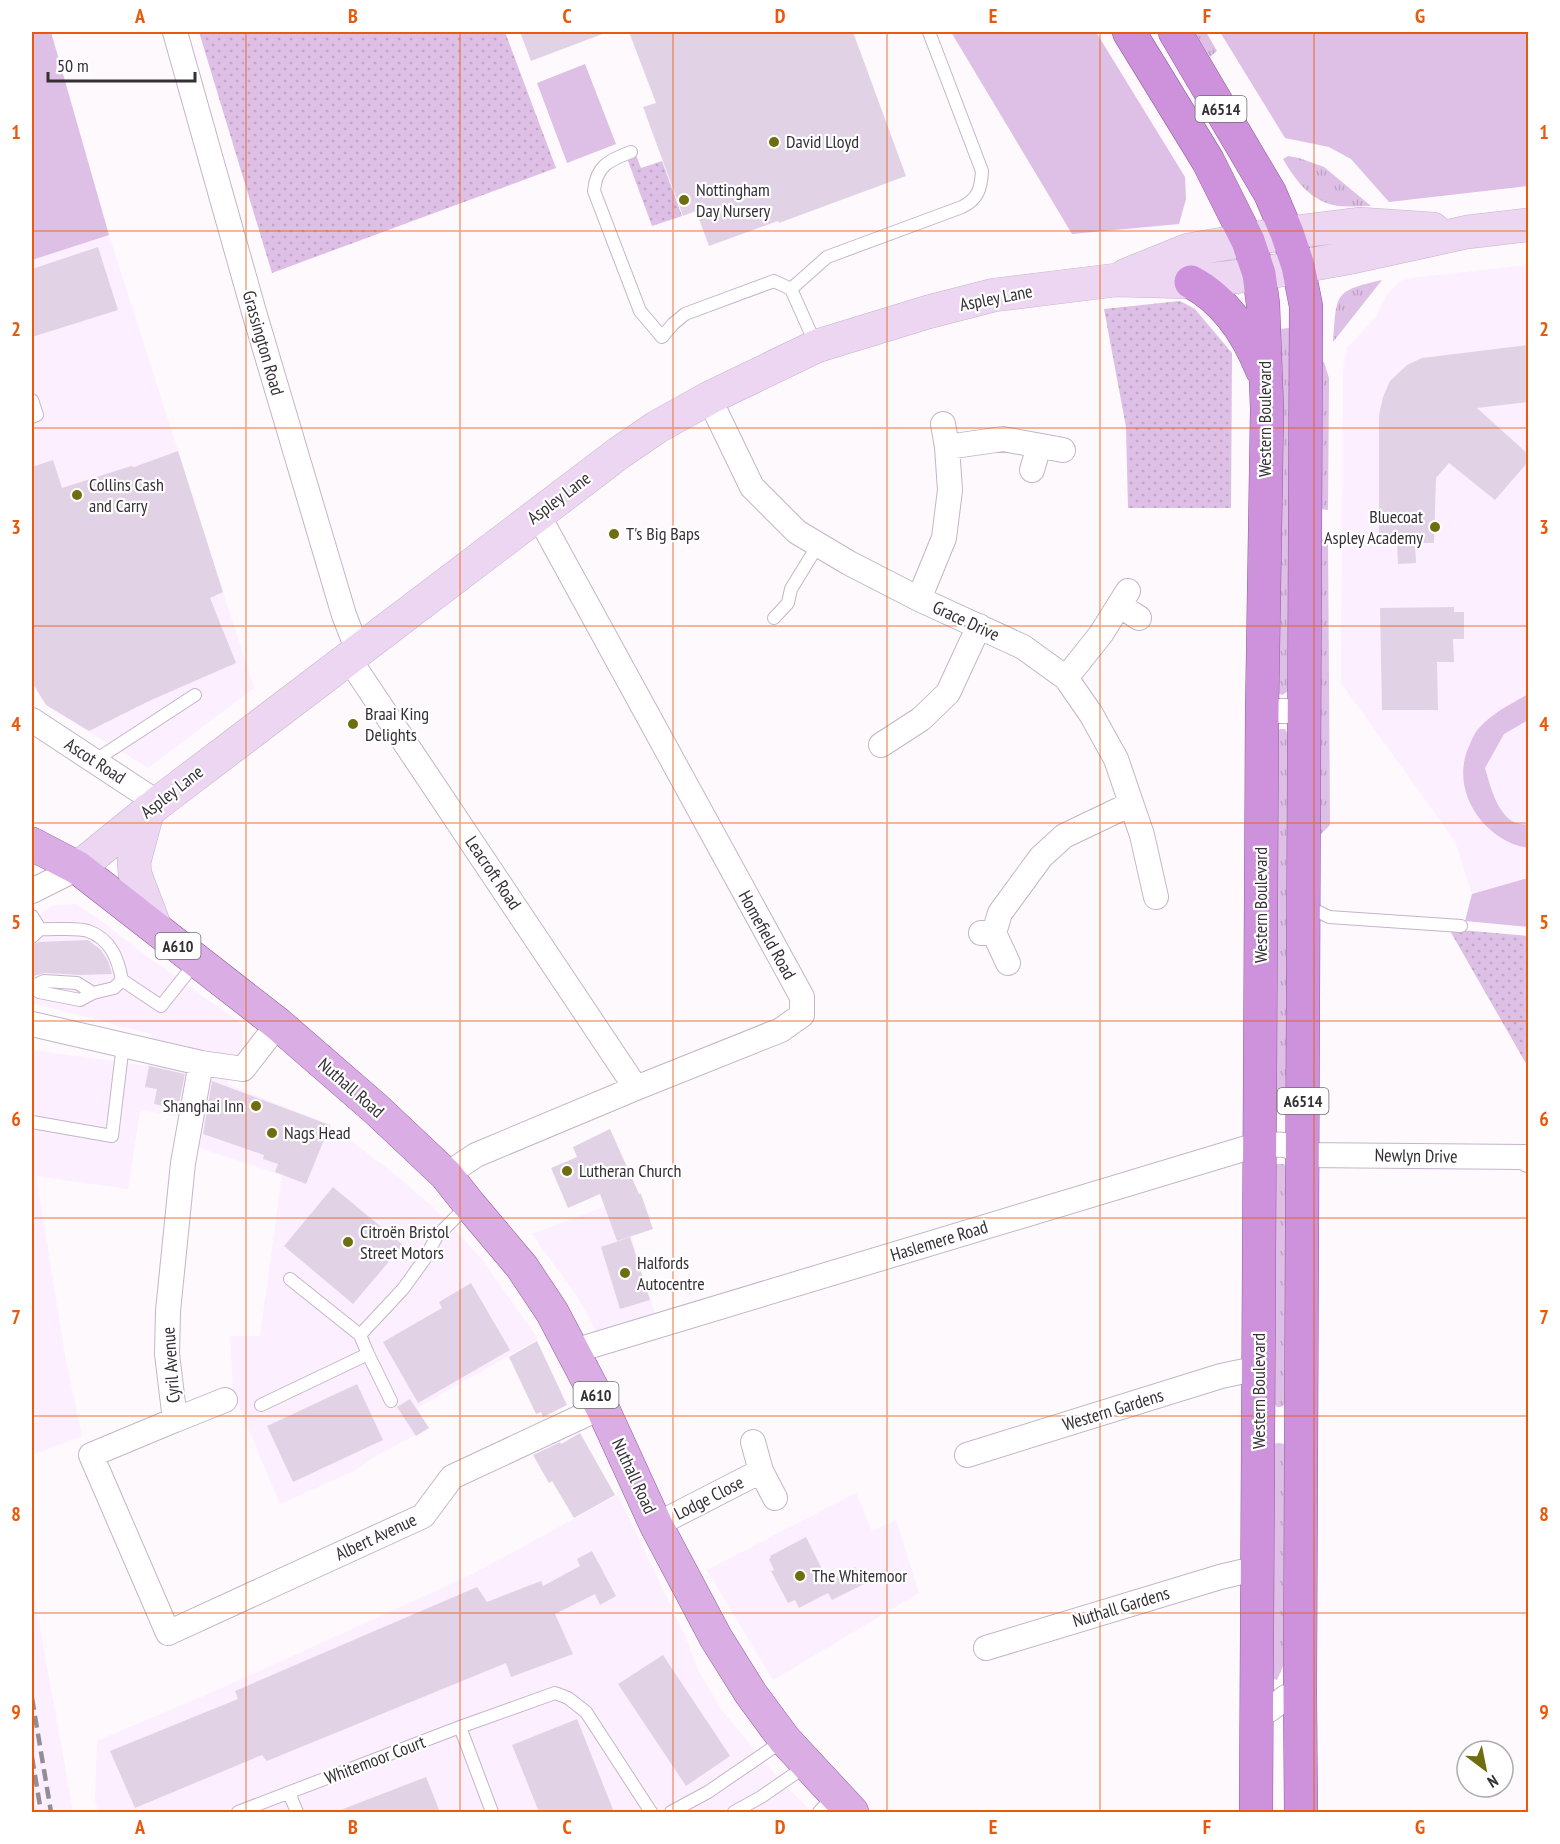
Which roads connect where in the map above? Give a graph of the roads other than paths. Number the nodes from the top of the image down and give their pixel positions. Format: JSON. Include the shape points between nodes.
{"nodes":[{"id":1,"x":176,"y":32,"type":"edge"},
{"id":2,"x":929,"y":32,"type":"edge"},
{"id":3,"x":1129,"y":32,"type":"edge"},
{"id":4,"x":1175,"y":32,"type":"edge"},
{"id":5,"x":631,"y":152,"type":"dead end"},
{"id":6,"x":1528,"y":225,"type":"edge"},
{"id":7,"x":1467,"y":232,"type":"junction"},
{"id":8,"x":1287,"y":233,"type":"junction"},
{"id":9,"x":1248,"y":241,"type":"junction"},
{"id":10,"x":1298,"y":266,"type":"junction"},
{"id":11,"x":1259,"y":274,"type":"junction"},
{"id":12,"x":1116,"y":280,"type":"junction"},
{"id":13,"x":1191,"y":282,"type":"junction"},
{"id":14,"x":791,"y":289,"type":"junction"},
{"id":15,"x":817,"y":346,"type":"junction"},
{"id":16,"x":1267,"y":383,"type":"junction"},
{"id":17,"x":709,"y":398,"type":"junction"},
{"id":18,"x":32,"y":400,"type":"edge"},
{"id":19,"x":32,"y":417,"type":"edge"},
{"id":20,"x":943,"y":424,"type":"dead end"},
{"id":21,"x":1039,"y":446,"type":"junction"},
{"id":22,"x":947,"y":447,"type":"junction"},
{"id":23,"x":1063,"y":450,"type":"dead end"},
{"id":24,"x":1032,"y":470,"type":"dead end"},
{"id":25,"x":537,"y":513,"type":"junction"},
{"id":26,"x":818,"y":544,"type":"junction"},
{"id":27,"x":919,"y":599,"type":"junction"},
{"id":28,"x":1129,"y":604,"type":"dead end"},
{"id":29,"x":774,"y":618,"type":"dead end"},
{"id":30,"x":979,"y":626,"type":"junction"},
{"id":31,"x":353,"y":655,"type":"junction"},
{"id":32,"x":1066,"y":678,"type":"junction"},
{"id":33,"x":195,"y":695,"type":"dead end"},
{"id":34,"x":1262,"y":711,"type":"junction"},
{"id":35,"x":1305,"y":711,"type":"junction"},
{"id":36,"x":32,"y":720,"type":"edge"},
{"id":37,"x":896,"y":744,"type":"dead end"},
{"id":38,"x":93,"y":761,"type":"junction"},
{"id":39,"x":1131,"y":804,"type":"junction"},
{"id":40,"x":153,"y":806,"type":"junction"},
{"id":41,"x":32,"y":844,"type":"edge"},
{"id":42,"x":78,"y":868,"type":"junction"},
{"id":43,"x":32,"y":891,"type":"edge"},
{"id":44,"x":1156,"y":897,"type":"dead end"},
{"id":45,"x":1304,"y":912,"type":"junction"},
{"id":46,"x":32,"y":916,"type":"edge"},
{"id":47,"x":1461,"y":926,"type":"dead end"},
{"id":48,"x":154,"y":927,"type":"junction"},
{"id":49,"x":36,"y":933,"type":"edge"},
{"id":50,"x":197,"y":961,"type":"junction"},
{"id":51,"x":1008,"y":963,"type":"dead end"},
{"id":52,"x":122,"y":980,"type":"junction"},
{"id":53,"x":32,"y":985,"type":"edge"},
{"id":54,"x":32,"y":1024,"type":"edge"},
{"id":55,"x":278,"y":1024,"type":"junction"},
{"id":56,"x":123,"y":1044,"type":"junction"},
{"id":57,"x":201,"y":1063,"type":"junction"},
{"id":58,"x":636,"y":1088,"type":"junction"},
{"id":59,"x":32,"y":1122,"type":"edge"},
{"id":60,"x":1260,"y":1144,"type":"junction"},
{"id":61,"x":1302,"y":1155,"type":"junction"},
{"id":62,"x":1528,"y":1160,"type":"edge"},
{"id":63,"x":446,"y":1175,"type":"junction"},
{"id":64,"x":469,"y":1204,"type":"junction"},
{"id":65,"x":290,"y":1279,"type":"dead end"},
{"id":66,"x":360,"y":1335,"type":"junction"},
{"id":67,"x":574,"y":1351,"type":"junction"},
{"id":68,"x":368,"y":1354,"type":"junction"},
{"id":69,"x":1259,"y":1368,"type":"junction"},
{"id":70,"x":225,"y":1400,"type":"dead end"},
{"id":71,"x":392,"y":1401,"type":"dead end"},
{"id":72,"x":261,"y":1405,"type":"dead end"},
{"id":73,"x":602,"y":1407,"type":"junction"},
{"id":74,"x":175,"y":1420,"type":"junction"},
{"id":75,"x":1258,"y":1420,"type":"junction"},
{"id":76,"x":1302,"y":1420,"type":"junction"},
{"id":77,"x":753,"y":1442,"type":"dead end"},
{"id":78,"x":968,"y":1455,"type":"dead end"},
{"id":79,"x":761,"y":1471,"type":"junction"},
{"id":80,"x":775,"y":1498,"type":"dead end"},
{"id":81,"x":656,"y":1525,"type":"junction"},
{"id":82,"x":1258,"y":1568,"type":"junction"},
{"id":83,"x":168,"y":1633,"type":"joint"},
{"id":84,"x":986,"y":1648,"type":"dead end"},
{"id":85,"x":1300,"y":1694,"type":"junction"},
{"id":86,"x":1256,"y":1711,"type":"junction"},
{"id":87,"x":460,"y":1727,"type":"junction"},
{"id":88,"x":785,"y":1740,"type":"junction"},
{"id":89,"x":807,"y":1765,"type":"junction"},
{"id":90,"x":289,"y":1793,"type":"junction"},
{"id":91,"x":835,"y":1807,"type":"edge"},
{"id":92,"x":238,"y":1812,"type":"edge"},
{"id":93,"x":297,"y":1812,"type":"edge"},
{"id":94,"x":492,"y":1812,"type":"edge"},
{"id":95,"x":651,"y":1812,"type":"edge"},
{"id":96,"x":671,"y":1812,"type":"edge"},
{"id":97,"x":734,"y":1812,"type":"edge"},
{"id":98,"x":1256,"y":1812,"type":"edge"},
{"id":99,"x":1301,"y":1812,"type":"edge"}],
"edges":[{"from":1,"to":31,"type":"street","name":"Grassington Road"},
{"from":2,"to":14,"type":"lane","via":[[982,171],[979,192],[973,202],[962,207],[827,256]]},
{"from":3,"to":9,"type":"highway","name":"Western Boulevard","number":"A6514","via":[[1208,161]]},
{"from":4,"to":8,"type":"highway","number":"A6514","via":[[1266,188]]},
{"from":5,"to":14,"type":"lane","via":[[602,168],[595,177],[594,190],[640,311],[662,337],[685,314],[722,300],[774,281]]},
{"from":6,"to":7,"type":"main road","name":"Aspley Lane"},
{"from":7,"to":8,"type":"main road","name":"Aspley Lane","via":[[1359,224]]},
{"from":7,"to":10,"type":"main road","name":"Aspley Lane"},
{"from":8,"to":9,"type":"main road","name":"Aspley Lane"},
{"from":8,"to":10,"type":"highway","number":"A6514"},
{"from":9,"to":11,"type":"highway","name":"Western Boulevard","number":"A6514"},
{"from":9,"to":12,"type":"main road","name":"Aspley Lane","via":[[1188,250]]},
{"from":10,"to":11,"type":"main road","name":"Aspley Lane"},
{"from":10,"to":35,"type":"highway","number":"A6514","via":[[1307,322]]},
{"from":11,"to":13,"type":"main road","name":"Aspley Lane"},
{"from":11,"to":16,"type":"highway","name":"Western Boulevard","number":"A6514"},
{"from":12,"to":13,"type":"main road","name":"Aspley Lane"},
{"from":12,"to":15,"type":"main road","name":"Aspley Lane","via":[[994,295]]},
{"from":13,"to":16,"type":"highway","via":[[1207,291],[1234,320],[1253,349]]},
{"from":14,"to":15,"type":"lane"},
{"from":15,"to":17,"type":"main road","name":"Aspley Lane"},
{"from":16,"to":34,"type":"highway","name":"Western Boulevard","number":"A6514"},
{"from":17,"to":25,"type":"main road","name":"Aspley Lane","via":[[657,427]]},
{"from":17,"to":26,"type":"street","name":"Grace Drive","via":[[752,487],[797,532]]},
{"from":18,"to":19,"type":"lane","via":[[37,415]]},
{"from":20,"to":22,"type":"street"},
{"from":21,"to":22,"type":"street","via":[[1003,438]]},
{"from":21,"to":23,"type":"street"},
{"from":21,"to":24,"type":"street"},
{"from":22,"to":27,"type":"street","via":[[950,490],[944,538]]},
{"from":25,"to":31,"type":"main road","name":"Aspley Lane"},
{"from":25,"to":58,"type":"street","name":"Homefield Road","via":[[802,997],[802,1015],[781,1030]]},
{"from":26,"to":27,"type":"street","name":"Grace Drive"},
{"from":26,"to":29,"type":"lane","via":[[791,589],[788,603]]},
{"from":27,"to":30,"type":"street","name":"Grace Drive"},
{"from":28,"to":32,"type":"street"},
{"from":30,"to":32,"type":"street","name":"Grace Drive","via":[[1023,647]]},
{"from":30,"to":37,"type":"street","via":[[948,693]]},
{"from":31,"to":40,"type":"main road","name":"Aspley Lane"},
{"from":31,"to":58,"type":"street","name":"Leacroft Road"},
{"from":32,"to":39,"type":"street","name":"Grace Drive","via":[[1116,759]]},
{"from":33,"to":38,"type":"lane"},
{"from":34,"to":35,"type":"street"},
{"from":34,"to":60,"type":"highway","name":"Western Boulevard","number":"A6514"},
{"from":35,"to":45,"type":"highway","number":"A6514"},
{"from":36,"to":38,"type":"street","name":"Ascot Road"},
{"from":38,"to":40,"type":"street","name":"Ascot Road"},
{"from":39,"to":44,"type":"street","name":"Grace Drive"},
{"from":39,"to":51,"type":"street","via":[[1064,836],[1041,857],[988,933]]},
{"from":40,"to":42,"type":"main road","name":"Aspley Lane"},
{"from":40,"to":48,"type":"main road","via":[[134,862]]},
{"from":41,"to":42,"type":"main road","number":"A610"},
{"from":42,"to":43,"type":"street"},
{"from":42,"to":48,"type":"main road","name":"Nuthall Road","number":"A610"},
{"from":45,"to":47,"type":"lane"},
{"from":45,"to":61,"type":"highway","number":"A6514"},
{"from":46,"to":49,"type":"lane"},
{"from":48,"to":50,"type":"main road","name":"Nuthall Road","number":"A610"},
{"from":49,"to":52,"type":"lane","via":[[87,930],[104,940],[118,958]]},
{"from":50,"to":52,"type":"lane","via":[[161,1006]]},
{"from":50,"to":55,"type":"main road","name":"Nuthall Road","number":"A610"},
{"from":52,"to":53,"type":"lane","via":[[114,988],[93,993],[77,983],[44,981]]},
{"from":54,"to":56,"type":"street"},
{"from":55,"to":57,"type":"street","via":[[243,1069]]},
{"from":55,"to":63,"type":"main road","name":"Nuthall Road","number":"A610"},
{"from":56,"to":57,"type":"street"},
{"from":56,"to":59,"type":"lane","via":[[112,1136]]},
{"from":57,"to":74,"type":"street","name":"Cyril Avenue","via":[[183,1163],[168,1311],[167,1354]]},
{"from":58,"to":63,"type":"street","name":"Homefield Road","via":[[476,1155]]},
{"from":60,"to":61,"type":"street","name":"Haslemere Road","via":[[1287,1145]]},
{"from":60,"to":67,"type":"street","name":"Haslemere Road"},
{"from":60,"to":69,"type":"highway","name":"Western Boulevard","number":"A6514"},
{"from":61,"to":62,"type":"street","name":"Newlyn Drive"},
{"from":61,"to":76,"type":"highway","number":"A6514"},
{"from":63,"to":64,"type":"main road","name":"Nuthall Road","number":"A610"},
{"from":64,"to":66,"type":"lane","via":[[437,1236],[403,1289]]},
{"from":64,"to":67,"type":"main road","name":"Nuthall Road","number":"A610","via":[[522,1266]]},
{"from":65,"to":66,"type":"lane"},
{"from":66,"to":68,"type":"lane"},
{"from":67,"to":73,"type":"main road","name":"Nuthall Road","number":"A610"},
{"from":68,"to":71,"type":"lane"},
{"from":68,"to":72,"type":"lane"},
{"from":69,"to":75,"type":"highway","name":"Western Boulevard","number":"A6514"},
{"from":69,"to":78,"type":"street","name":"Western Gardens","via":[[1221,1376]]},
{"from":70,"to":74,"type":"street"},
{"from":73,"to":81,"type":"main road","name":"Nuthall Road","number":"A610"},
{"from":73,"to":83,"type":"street","name":"Albert Avenue","via":[[452,1477],[423,1516]]},
{"from":74,"to":83,"type":"street","name":"Cyril Avenue","via":[[91,1455]]},
{"from":75,"to":76,"type":"highway"},
{"from":75,"to":82,"type":"highway","name":"Western Boulevard","number":"A6514"},
{"from":76,"to":85,"type":"highway","number":"A6514"},
{"from":77,"to":79,"type":"street","name":"Lodge Close"},
{"from":79,"to":80,"type":"street","name":"Lodge Close"},
{"from":79,"to":81,"type":"street","name":"Lodge Close"},
{"from":81,"to":88,"type":"main road","name":"Nuthall Road","number":"A610","via":[[716,1638]]},
{"from":82,"to":84,"type":"street","name":"Nuthall Gardens"},
{"from":82,"to":86,"type":"highway","name":"Western Boulevard","number":"A6514"},
{"from":85,"to":86,"type":"street","via":[[1286,1697],[1269,1710]]},
{"from":85,"to":99,"type":"highway","number":"A6514"},
{"from":86,"to":98,"type":"highway","name":"Western Boulevard","number":"A6514"},
{"from":87,"to":90,"type":"lane","name":"Whitemoor Court"},
{"from":87,"to":94,"type":"lane"},
{"from":87,"to":95,"type":"lane","name":"Whitemoor Court","via":[[555,1693],[568,1698],[586,1712]]},
{"from":88,"to":89,"type":"main road","name":"Nuthall Road","number":"A610"},
{"from":88,"to":96,"type":"lane"},
{"from":89,"to":91,"type":"main road","name":"Nuthall Road","number":"A610"},
{"from":89,"to":97,"type":"lane"},
{"from":90,"to":92,"type":"lane","name":"Whitemoor Court"},
{"from":90,"to":93,"type":"lane"}]}
